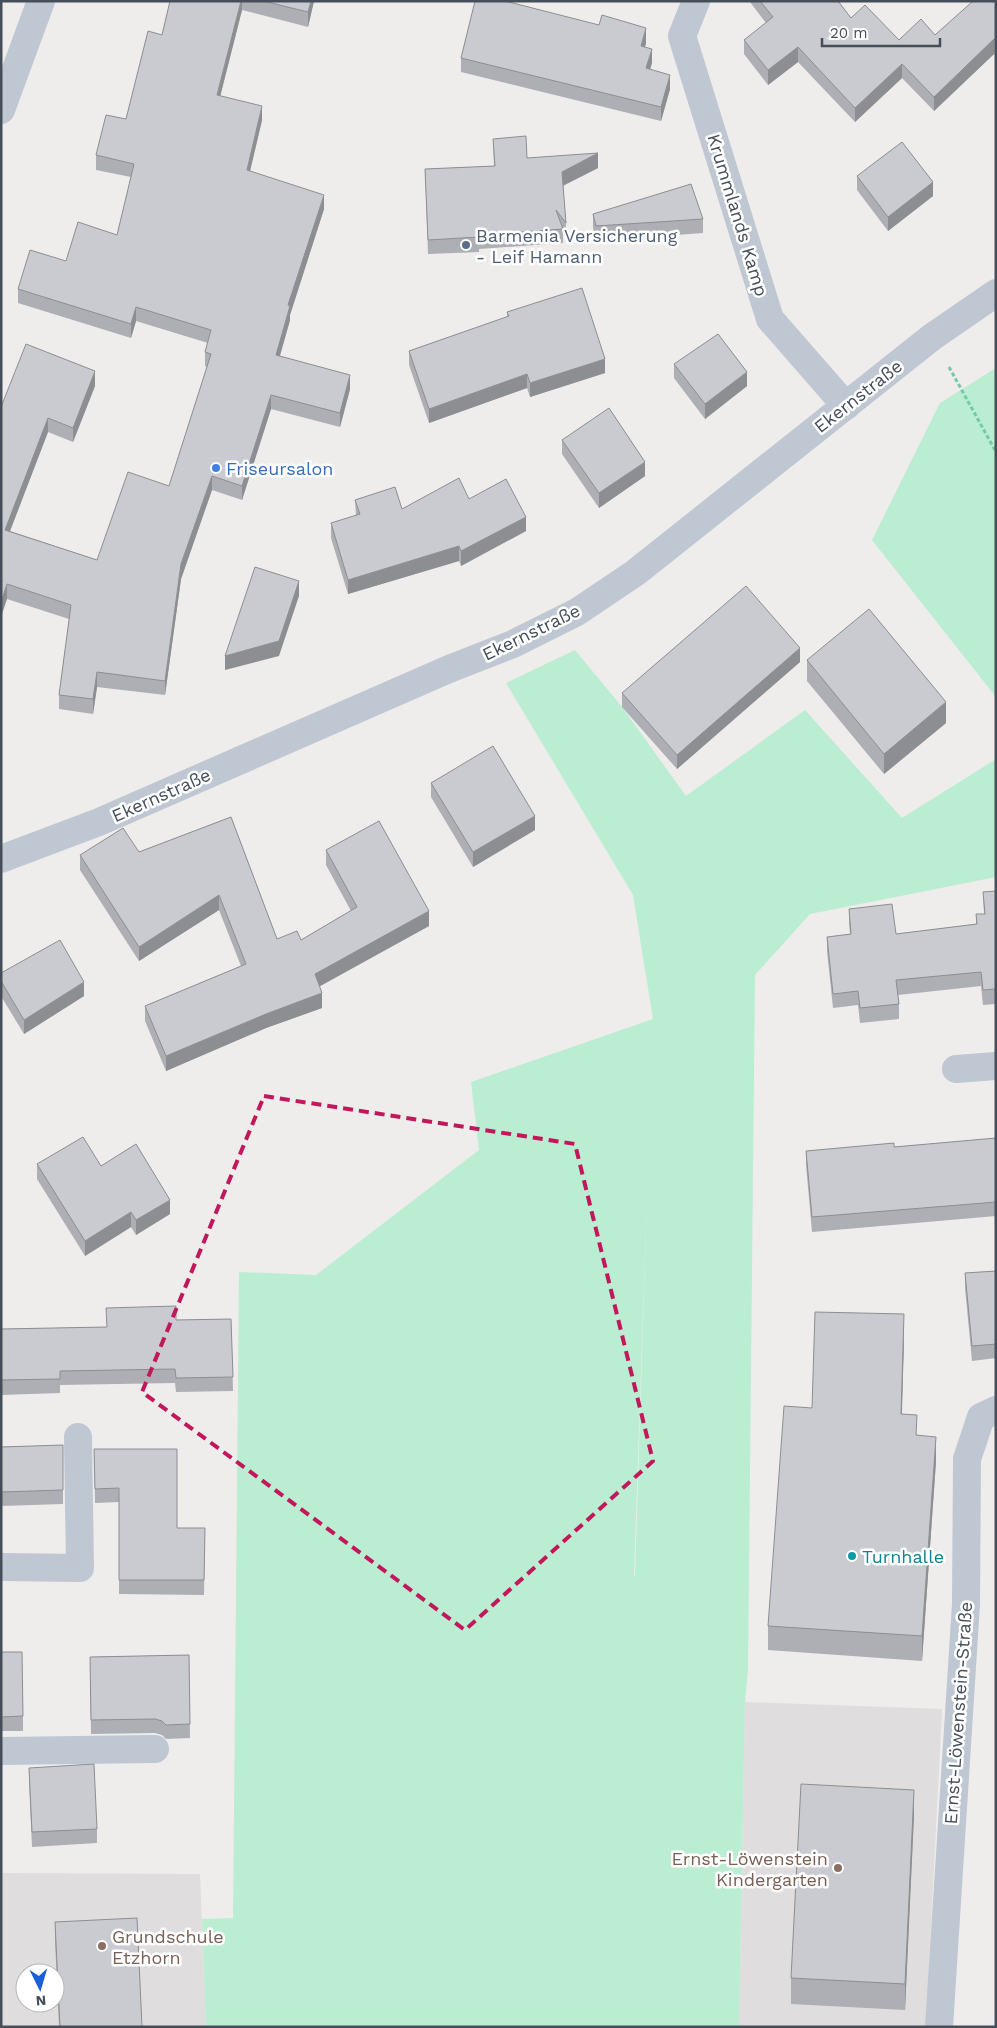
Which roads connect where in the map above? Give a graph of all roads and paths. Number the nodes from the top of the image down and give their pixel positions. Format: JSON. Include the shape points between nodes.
{"nodes":[{"id":1,"x":41,"y":1,"type":"edge"},
{"id":2,"x":696,"y":1,"type":"edge"},
{"id":3,"x":1,"y":110,"type":"edge"},
{"id":4,"x":996,"y":293,"type":"edge"},
{"id":5,"x":932,"y":337,"type":"junction"},
{"id":6,"x":846,"y":406,"type":"junction"},
{"id":7,"x":996,"y":452,"type":"edge"},
{"id":8,"x":1,"y":859,"type":"edge"},
{"id":9,"x":996,"y":1066,"type":"edge"},
{"id":10,"x":956,"y":1069,"type":"dead end"},
{"id":11,"x":996,"y":1410,"type":"edge"},
{"id":12,"x":78,"y":1437,"type":"dead end"},
{"id":13,"x":1,"y":1567,"type":"edge"},
{"id":14,"x":155,"y":1750,"type":"dead end"},
{"id":15,"x":1,"y":1751,"type":"edge"},
{"id":16,"x":938,"y":2027,"type":"edge"}],
"edges":[{"from":1,"to":3,"type":"street"},
{"from":2,"to":6,"type":"street","name":"Krummlands Kamp","via":[[682,36],[770,319]]},
{"from":4,"to":5,"type":"street","name":"Ekernstraße"},
{"from":5,"to":6,"type":"street","name":"Ekernstraße"},
{"from":5,"to":7,"type":"path"},
{"from":6,"to":8,"type":"street","name":"Ekernstraße","via":[[635,573],[577,612],[513,644],[99,822]]},
{"from":9,"to":10,"type":"street"},
{"from":11,"to":16,"type":"street","name":"Ernst-Löwenstein-Straße","via":[[981,1417],[966,1459],[966,1604]]},
{"from":12,"to":13,"type":"street","via":[[80,1568]]},
{"from":14,"to":15,"type":"street"}]}
